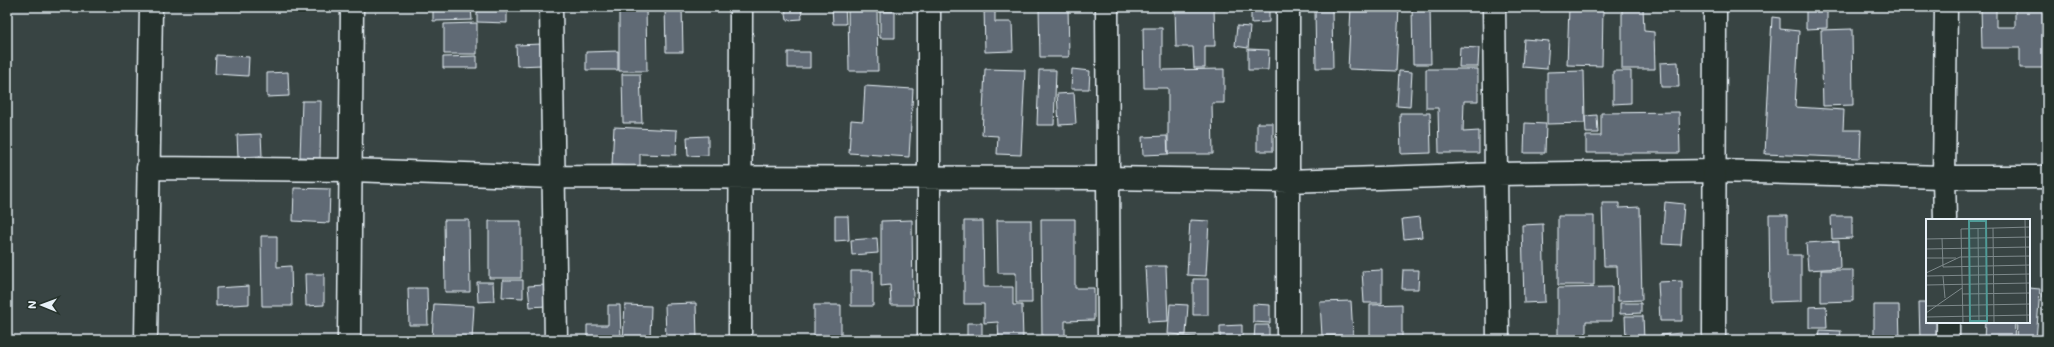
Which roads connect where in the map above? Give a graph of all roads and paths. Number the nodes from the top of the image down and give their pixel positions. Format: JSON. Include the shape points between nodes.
{"nodes":[{"id":1,"x":151,"y":7,"type":"edge"},
{"id":2,"x":352,"y":7,"type":"edge"},
{"id":3,"x":551,"y":7,"type":"edge"},
{"id":4,"x":741,"y":7,"type":"edge"},
{"id":5,"x":929,"y":7,"type":"edge"},
{"id":6,"x":1107,"y":7,"type":"edge"},
{"id":7,"x":1288,"y":7,"type":"edge"},
{"id":8,"x":1494,"y":7,"type":"edge"},
{"id":9,"x":1715,"y":7,"type":"edge"},
{"id":10,"x":1946,"y":7,"type":"edge"},
{"id":11,"x":148,"y":168,"type":"junction"},
{"id":12,"x":351,"y":170,"type":"junction"},
{"id":13,"x":1715,"y":171,"type":"junction"},
{"id":14,"x":1497,"y":174,"type":"junction"},
{"id":15,"x":741,"y":176,"type":"junction"},
{"id":16,"x":554,"y":177,"type":"junction"},
{"id":17,"x":930,"y":177,"type":"junction"},
{"id":18,"x":1944,"y":177,"type":"junction"},
{"id":19,"x":2047,"y":177,"type":"edge"},
{"id":20,"x":1108,"y":178,"type":"junction"},
{"id":21,"x":1288,"y":181,"type":"junction"},
{"id":22,"x":1945,"y":219,"type":"edge"},
{"id":23,"x":1948,"y":323,"type":"edge"},
{"id":24,"x":146,"y":340,"type":"edge"},
{"id":25,"x":350,"y":340,"type":"edge"},
{"id":26,"x":556,"y":340,"type":"edge"},
{"id":27,"x":740,"y":340,"type":"edge"},
{"id":28,"x":929,"y":340,"type":"edge"},
{"id":29,"x":1109,"y":340,"type":"edge"},
{"id":30,"x":1288,"y":340,"type":"edge"},
{"id":31,"x":1498,"y":340,"type":"edge"},
{"id":32,"x":1714,"y":340,"type":"edge"},
{"id":33,"x":1948,"y":340,"type":"edge"}],
"edges":[{"from":1,"to":11,"type":"street"},
{"from":2,"to":12,"type":"street"},
{"from":3,"to":16,"type":"street"},
{"from":4,"to":15,"type":"street"},
{"from":5,"to":17,"type":"street"},
{"from":6,"to":20,"type":"street"},
{"from":7,"to":21,"type":"street"},
{"from":8,"to":14,"type":"street"},
{"from":9,"to":13,"type":"street"},
{"from":10,"to":18,"type":"street"},
{"from":11,"to":12,"type":"street"},
{"from":11,"to":24,"type":"street"},
{"from":12,"to":16,"type":"street"},
{"from":12,"to":25,"type":"street"},
{"from":13,"to":14,"type":"street"},
{"from":13,"to":18,"type":"street"},
{"from":13,"to":32,"type":"street"},
{"from":14,"to":21,"type":"street"},
{"from":14,"to":31,"type":"street"},
{"from":15,"to":16,"type":"street"},
{"from":15,"to":17,"type":"street"},
{"from":15,"to":27,"type":"street"},
{"from":16,"to":26,"type":"street"},
{"from":17,"to":20,"type":"street"},
{"from":17,"to":28,"type":"street"},
{"from":18,"to":19,"type":"street"},
{"from":18,"to":22,"type":"street"},
{"from":20,"to":21,"type":"street"},
{"from":20,"to":29,"type":"street"},
{"from":21,"to":30,"type":"street"},
{"from":23,"to":33,"type":"street"}]}
